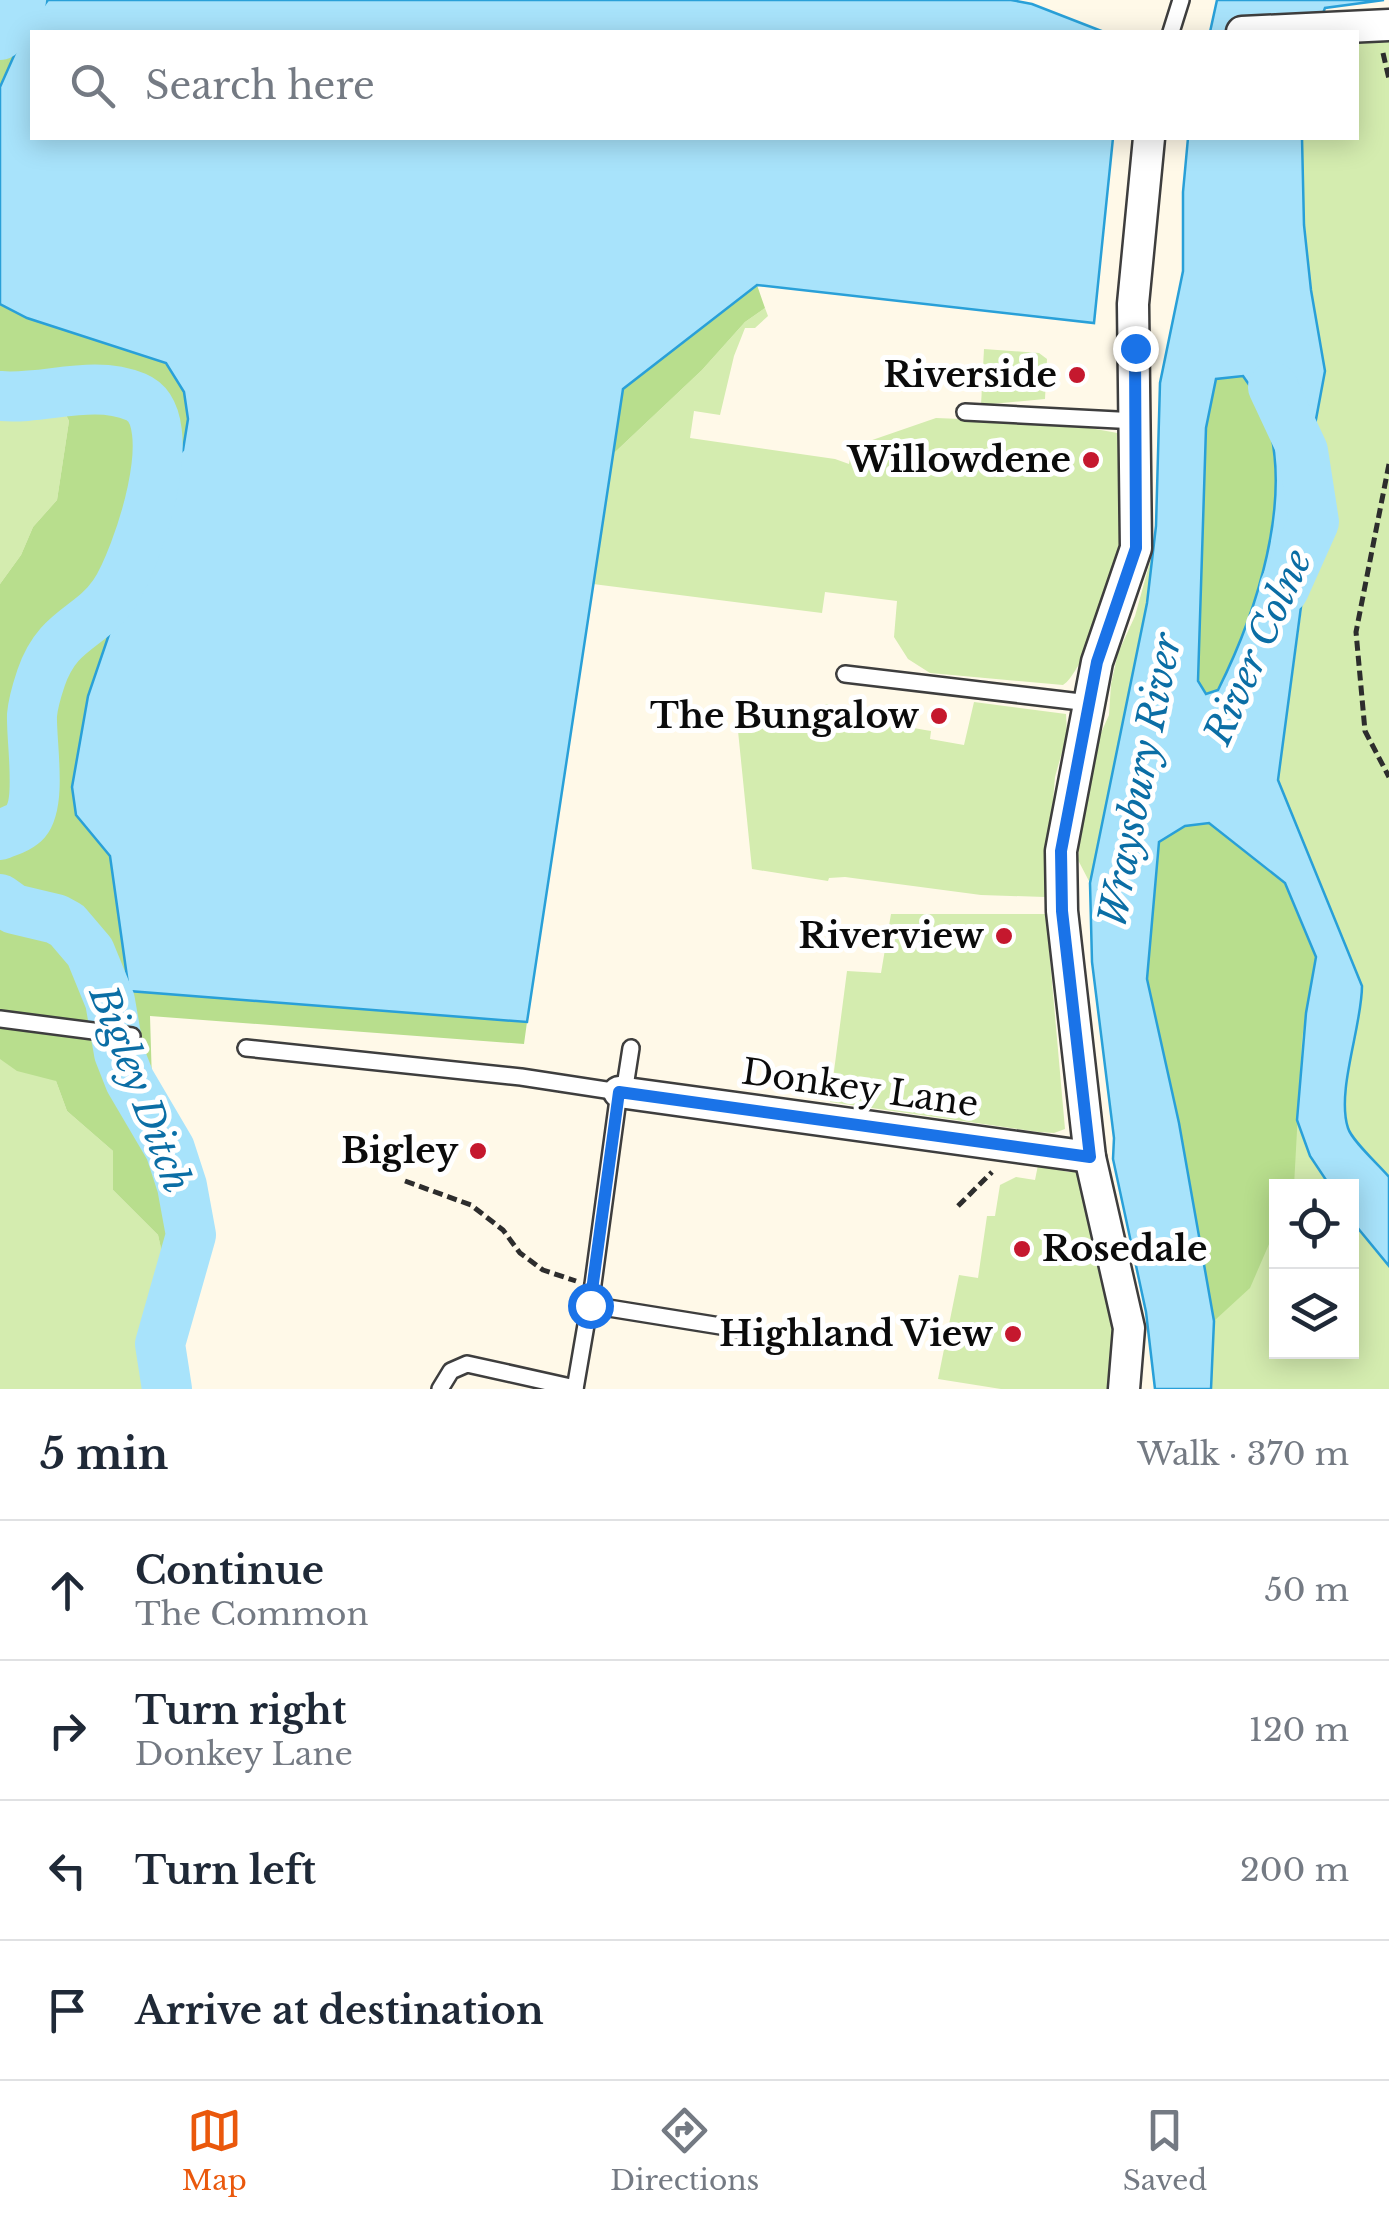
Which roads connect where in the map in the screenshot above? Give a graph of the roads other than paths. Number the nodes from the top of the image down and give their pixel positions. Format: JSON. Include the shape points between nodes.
{"nodes":[{"id":1,"x":1181,"y":0,"type":"edge"},
{"id":2,"x":1172,"y":30,"type":"edge"},
{"id":3,"x":1149,"y":140,"type":"edge"},
{"id":4,"x":965,"y":412,"type":"dead end"},
{"id":5,"x":1137,"y":421,"type":"junction"},
{"id":6,"x":845,"y":674,"type":"dead end"},
{"id":7,"x":1089,"y":703,"type":"junction"},
{"id":8,"x":0,"y":1019,"type":"edge"},
{"id":9,"x":132,"y":1036,"type":"dead end"},
{"id":10,"x":246,"y":1048,"type":"dead end"},
{"id":11,"x":631,"y":1048,"type":"dead end"},
{"id":12,"x":622,"y":1093,"type":"junction"},
{"id":13,"x":1090,"y":1157,"type":"junction"},
{"id":14,"x":590,"y":1305,"type":"junction"},
{"id":15,"x":739,"y":1329,"type":"dead end"},
{"id":16,"x":440,"y":1389,"type":"edge"},
{"id":17,"x":575,"y":1389,"type":"edge"},
{"id":18,"x":1124,"y":1389,"type":"edge"}],
"edges":[{"from":1,"to":2,"type":"lane"},
{"from":3,"to":5,"type":"street","via":[[1133,304]]},
{"from":4,"to":5,"type":"lane"},
{"from":5,"to":7,"type":"street","via":[[1136,548]]},
{"from":6,"to":7,"type":"lane"},
{"from":7,"to":13,"type":"street","via":[[1061,851]]},
{"from":8,"to":9,"type":"lane"},
{"from":10,"to":12,"type":"lane"},
{"from":11,"to":12,"type":"lane"},
{"from":12,"to":13,"type":"street","name":"Donkey Lane"},
{"from":12,"to":14,"type":"lane"},
{"from":13,"to":18,"type":"street","via":[[1129,1328]]},
{"from":14,"to":15,"type":"lane"},
{"from":14,"to":17,"type":"lane"},
{"from":16,"to":17,"type":"lane","via":[[452,1371],[467,1364]]}]}
